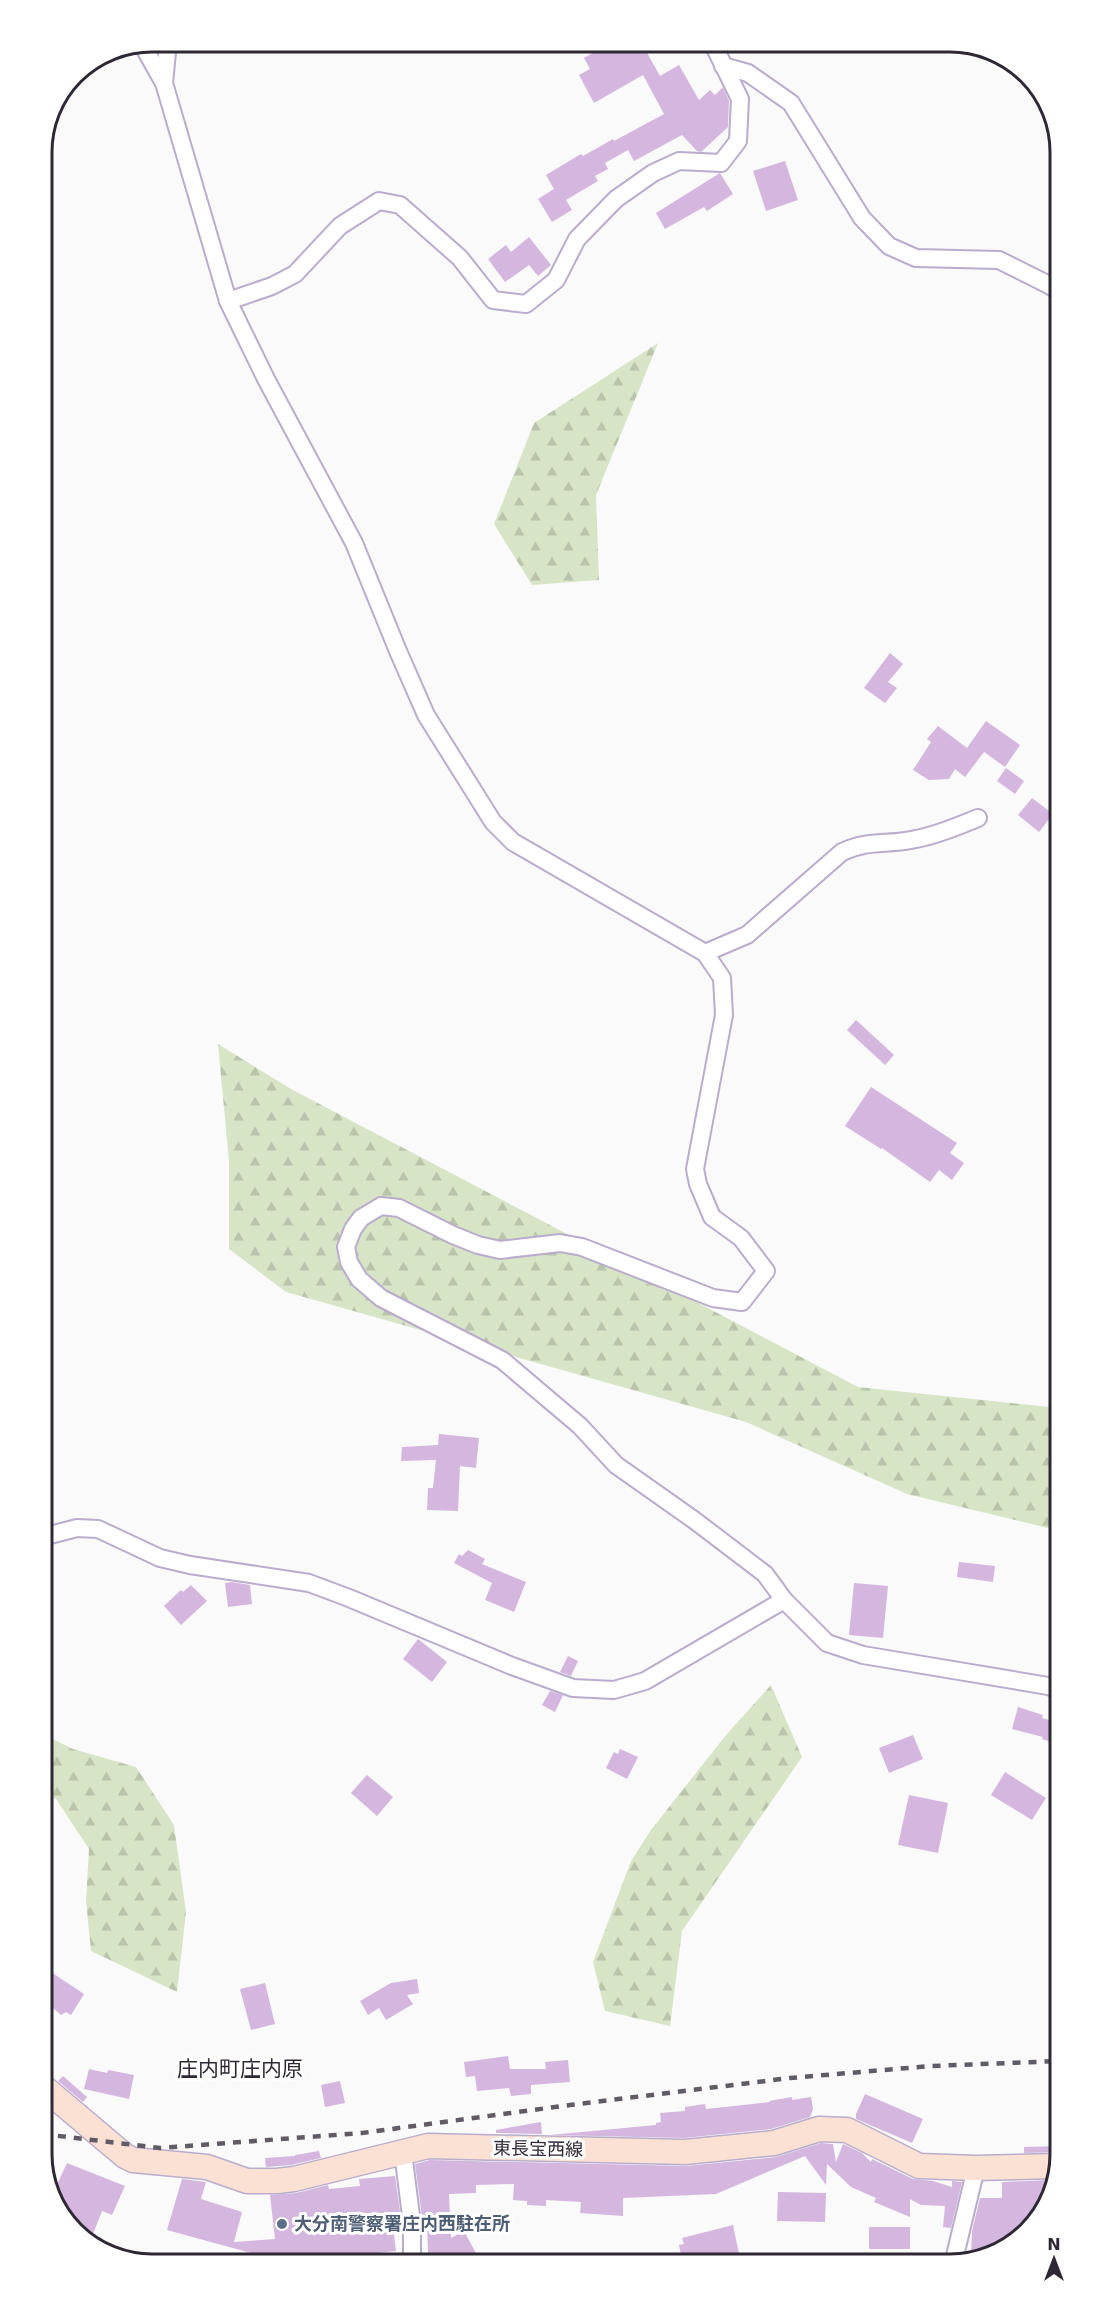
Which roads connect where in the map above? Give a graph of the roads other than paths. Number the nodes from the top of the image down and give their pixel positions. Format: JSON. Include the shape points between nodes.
{"nodes":[{"id":1,"x":167,"y":52,"type":"edge"},
{"id":2,"x":147,"y":53,"type":"edge"},
{"id":3,"x":717,"y":53,"type":"edge"},
{"id":4,"x":723,"y":66,"type":"junction"},
{"id":5,"x":164,"y":83,"type":"junction"},
{"id":6,"x":1050,"y":286,"type":"edge"},
{"id":7,"x":228,"y":301,"type":"junction"},
{"id":8,"x":978,"y":818,"type":"dead end"},
{"id":9,"x":705,"y":953,"type":"junction"},
{"id":10,"x":52,"y":1534,"type":"edge"},
{"id":11,"x":784,"y":1600,"type":"junction"},
{"id":12,"x":1050,"y":1687,"type":"edge"},
{"id":13,"x":52,"y":2094,"type":"edge"},
{"id":14,"x":403,"y":2152,"type":"junction"},
{"id":15,"x":1049,"y":2166,"type":"edge"},
{"id":16,"x":976,"y":2168,"type":"junction"},
{"id":17,"x":412,"y":2254,"type":"edge"},
{"id":18,"x":955,"y":2254,"type":"edge"}],
"edges":[{"from":1,"to":5,"type":"street"},
{"from":2,"to":5,"type":"street"},
{"from":3,"to":4,"type":"street"},
{"from":4,"to":6,"type":"street","via":[[748,73],[791,104],[862,218],[889,246],[916,258],[999,260]]},
{"from":4,"to":7,"type":"street","via":[[740,99],[741,118],[738,141],[721,163],[679,161],[626,192],[577,238],[556,280],[526,304],[493,300],[460,258],[400,205],[379,201],[340,226],[295,274]]},
{"from":5,"to":7,"type":"street"},
{"from":7,"to":9,"type":"street","via":[[354,543],[426,715],[493,822],[513,842]]},
{"from":8,"to":9,"type":"street","via":[[927,837],[857,844],[842,852],[747,935]]},
{"from":9,"to":11,"type":"street","via":[[722,978],[723,1015],[695,1169],[712,1217],[741,1238],[766,1270],[742,1302],[713,1298],[582,1247],[560,1244],[500,1250],[478,1245],[399,1208],[381,1206],[361,1218],[346,1247],[349,1262],[359,1278],[381,1298],[502,1360],[580,1426],[616,1465],[765,1574]]},
{"from":10,"to":11,"type":"street","via":[[77,1528],[98,1529],[160,1557],[190,1565],[309,1583],[573,1688],[614,1690],[645,1681]]},
{"from":11,"to":12,"type":"street","via":[[827,1643],[836,1646]]},
{"from":13,"to":14,"type":"main road","name":"東長宝西線","via":[[125,2156],[145,2163],[207,2168],[247,2181],[277,2181]]},
{"from":14,"to":16,"type":"main road","name":"東長宝西線","via":[[428,2146],[685,2152],[774,2143],[819,2129],[847,2130],[919,2166]]},
{"from":14,"to":17,"type":"street"},
{"from":15,"to":16,"type":"main road","name":"東長宝西線"},
{"from":16,"to":18,"type":"street"}]}
